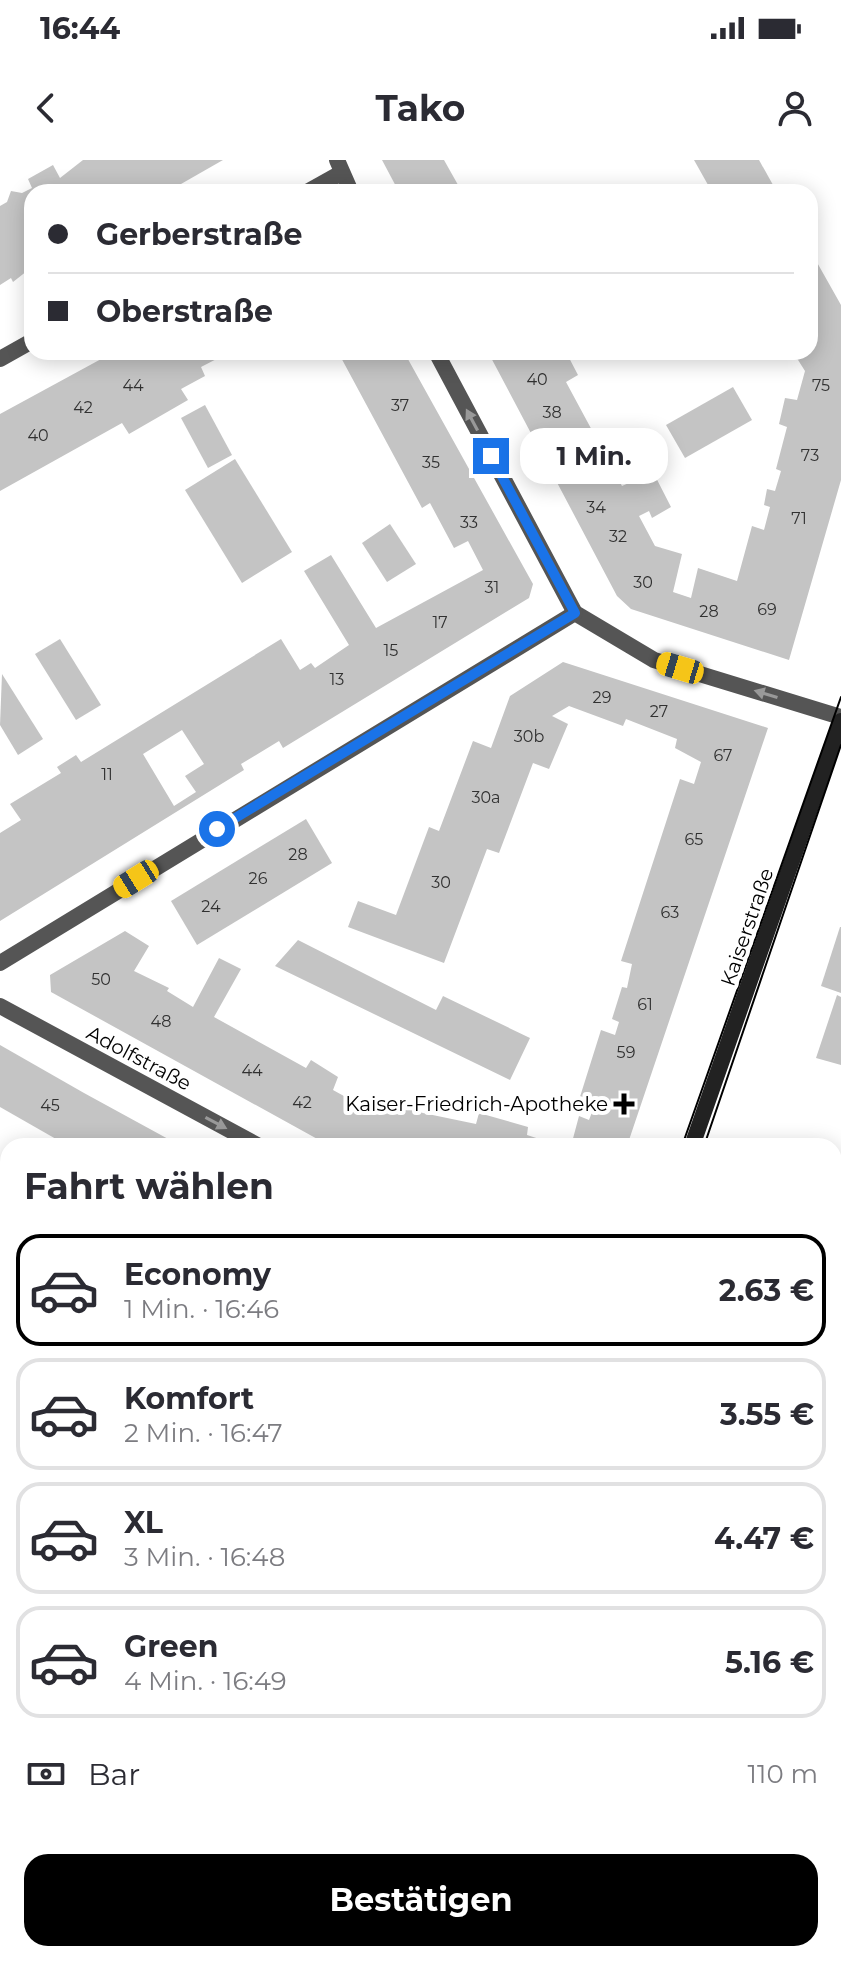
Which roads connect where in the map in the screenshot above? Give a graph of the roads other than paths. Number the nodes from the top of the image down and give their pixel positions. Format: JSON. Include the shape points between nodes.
{"nodes":[{"id":1,"x":339,"y":167,"type":"edge"},
{"id":2,"x":317,"y":184,"type":"edge"},
{"id":3,"x":24,"y":346,"type":"edge"},
{"id":4,"x":0,"y":359,"type":"edge"},
{"id":5,"x":440,"y":360,"type":"edge"},
{"id":6,"x":575,"y":613,"type":"junction"},
{"id":7,"x":841,"y":719,"type":"edge"},
{"id":8,"x":0,"y":963,"type":"edge"},
{"id":9,"x":0,"y":1006,"type":"edge"},
{"id":10,"x":244,"y":1138,"type":"edge"},
{"id":11,"x":695,"y":1138,"type":"edge"}],
"edges":[{"from":1,"to":2,"type":"street"},
{"from":3,"to":4,"type":"street"},
{"from":6,"to":5,"type":"street","one_way":true},
{"from":7,"to":6,"type":"street","one_way":true,"via":[[654,660]]},
{"from":6,"to":8,"type":"street"},
{"from":7,"to":11,"type":"main road","name":"Kaiserstraße"},
{"from":9,"to":10,"type":"street","name":"Adolfstraße","one_way":true}]}
